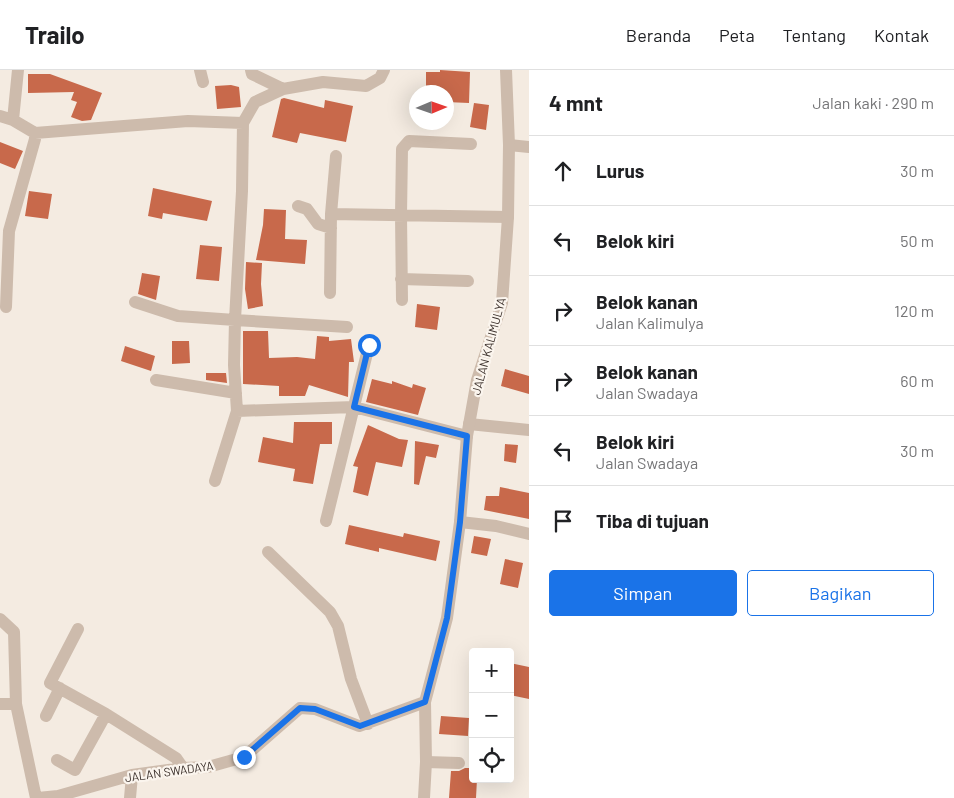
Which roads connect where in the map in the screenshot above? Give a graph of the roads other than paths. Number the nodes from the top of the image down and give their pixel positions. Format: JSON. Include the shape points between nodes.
{"nodes":[{"id":1,"x":18,"y":70,"type":"edge"},
{"id":2,"x":251,"y":70,"type":"edge"},
{"id":3,"x":384,"y":70,"type":"edge"},
{"id":4,"x":506,"y":70,"type":"edge"},
{"id":5,"x":283,"y":89,"type":"junction"},
{"id":6,"x":0,"y":116,"type":"edge"},
{"id":7,"x":14,"y":120,"type":"junction"},
{"id":8,"x":243,"y":123,"type":"junction"},
{"id":9,"x":35,"y":133,"type":"junction"},
{"id":10,"x":471,"y":144,"type":"dead end"},
{"id":11,"x":509,"y":145,"type":"junction"},
{"id":12,"x":529,"y":147,"type":"edge"},
{"id":13,"x":336,"y":156,"type":"dead end"},
{"id":14,"x":298,"y":206,"type":"dead end"},
{"id":15,"x":331,"y":214,"type":"junction"},
{"id":16,"x":400,"y":216,"type":"junction"},
{"id":17,"x":508,"y":217,"type":"junction"},
{"id":18,"x":331,"y":228,"type":"junction"},
{"id":19,"x":401,"y":279,"type":"junction"},
{"id":20,"x":468,"y":281,"type":"dead end"},
{"id":21,"x":330,"y":293,"type":"dead end"},
{"id":22,"x":402,"y":300,"type":"dead end"},
{"id":23,"x":135,"y":302,"type":"dead end"},
{"id":24,"x":6,"y":306,"type":"dead end"},
{"id":25,"x":235,"y":320,"type":"junction"},
{"id":26,"x":347,"y":327,"type":"dead end"},
{"id":27,"x":369,"y":345,"type":"dead end"},
{"id":28,"x":156,"y":380,"type":"dead end"},
{"id":29,"x":236,"y":393,"type":"junction"},
{"id":30,"x":354,"y":407,"type":"junction"},
{"id":31,"x":238,"y":411,"type":"junction"},
{"id":32,"x":468,"y":430,"type":"junction"},
{"id":33,"x":529,"y":430,"type":"edge"},
{"id":34,"x":216,"y":481,"type":"dead end"},
{"id":35,"x":326,"y":520,"type":"dead end"},
{"id":36,"x":460,"y":522,"type":"junction"},
{"id":37,"x":529,"y":534,"type":"edge"},
{"id":38,"x":268,"y":552,"type":"dead end"},
{"id":39,"x":0,"y":619,"type":"edge"},
{"id":40,"x":78,"y":629,"type":"dead end"},
{"id":41,"x":60,"y":688,"type":"junction"},
{"id":42,"x":425,"y":702,"type":"junction"},
{"id":43,"x":0,"y":704,"type":"edge"},
{"id":44,"x":16,"y":704,"type":"junction"},
{"id":45,"x":106,"y":714,"type":"junction"},
{"id":46,"x":46,"y":716,"type":"dead end"},
{"id":47,"x":368,"y":724,"type":"junction"},
{"id":48,"x":57,"y":760,"type":"dead end"},
{"id":49,"x":426,"y":762,"type":"junction"},
{"id":50,"x":459,"y":763,"type":"dead end"},
{"id":51,"x":183,"y":768,"type":"junction"},
{"id":52,"x":132,"y":775,"type":"junction"},
{"id":53,"x":37,"y":798,"type":"edge"},
{"id":54,"x":130,"y":798,"type":"edge"},
{"id":55,"x":424,"y":798,"type":"edge"}],
"edges":[{"from":1,"to":7,"type":"street"},
{"from":2,"to":5,"type":"street","via":[[252,74]]},
{"from":3,"to":5,"type":"street","via":[[380,78],[366,86],[323,82]]},
{"from":4,"to":11,"type":"street","name":"JALAN KALIMULYA"},
{"from":5,"to":8,"type":"street","via":[[255,102]]},
{"from":6,"to":7,"type":"street"},
{"from":7,"to":9,"type":"street"},
{"from":8,"to":9,"type":"street","via":[[188,121]]},
{"from":8,"to":25,"type":"street"},
{"from":9,"to":24,"type":"street","via":[[9,231]]},
{"from":10,"to":16,"type":"street","via":[[409,141],[402,149]]},
{"from":11,"to":12,"type":"street"},
{"from":11,"to":17,"type":"street","name":"JALAN KALIMULYA"},
{"from":13,"to":15,"type":"street"},
{"from":14,"to":18,"type":"street","via":[[307,209],[318,224]]},
{"from":15,"to":16,"type":"street"},
{"from":15,"to":18,"type":"street"},
{"from":16,"to":17,"type":"street"},
{"from":16,"to":19,"type":"street"},
{"from":17,"to":32,"type":"street","name":"JALAN KALIMULYA","via":[[502,303],[477,380]]},
{"from":18,"to":21,"type":"street"},
{"from":19,"to":20,"type":"street"},
{"from":19,"to":22,"type":"street"},
{"from":23,"to":25,"type":"street","via":[[178,316]]},
{"from":25,"to":26,"type":"street"},
{"from":25,"to":29,"type":"street"},
{"from":27,"to":30,"type":"street"},
{"from":28,"to":29,"type":"street"},
{"from":29,"to":31,"type":"street"},
{"from":30,"to":31,"type":"street"},
{"from":30,"to":32,"type":"street"},
{"from":30,"to":35,"type":"street"},
{"from":31,"to":34,"type":"street"},
{"from":32,"to":33,"type":"street"},
{"from":32,"to":36,"type":"street","name":"JALAN KALIMULYA"},
{"from":36,"to":37,"type":"street"},
{"from":36,"to":42,"type":"street","name":"JALAN KALIMULYA","via":[[447,618]]},
{"from":38,"to":47,"type":"street","via":[[330,612],[338,626]]},
{"from":39,"to":44,"type":"street","via":[[14,632]]},
{"from":40,"to":41,"type":"street","via":[[50,683]]},
{"from":41,"to":45,"type":"street"},
{"from":41,"to":46,"type":"street"},
{"from":42,"to":47,"type":"street"},
{"from":42,"to":49,"type":"street","name":"JALAN KALIMULYA"},
{"from":43,"to":44,"type":"street"},
{"from":44,"to":53,"type":"street"},
{"from":45,"to":48,"type":"street","via":[[74,770]]},
{"from":45,"to":51,"type":"street","via":[[176,758]]},
{"from":47,"to":51,"type":"street","name":"JALAN SWADAYA","via":[[360,726],[315,709],[300,708],[244,757],[208,767]]},
{"from":49,"to":50,"type":"street"},
{"from":49,"to":55,"type":"street","name":"JALAN KALIMULYA"},
{"from":51,"to":52,"type":"street","name":"JALAN SWADAYA"},
{"from":52,"to":53,"type":"street","name":"JALAN SWADAYA","via":[[58,796]]},
{"from":52,"to":54,"type":"street"}]}
